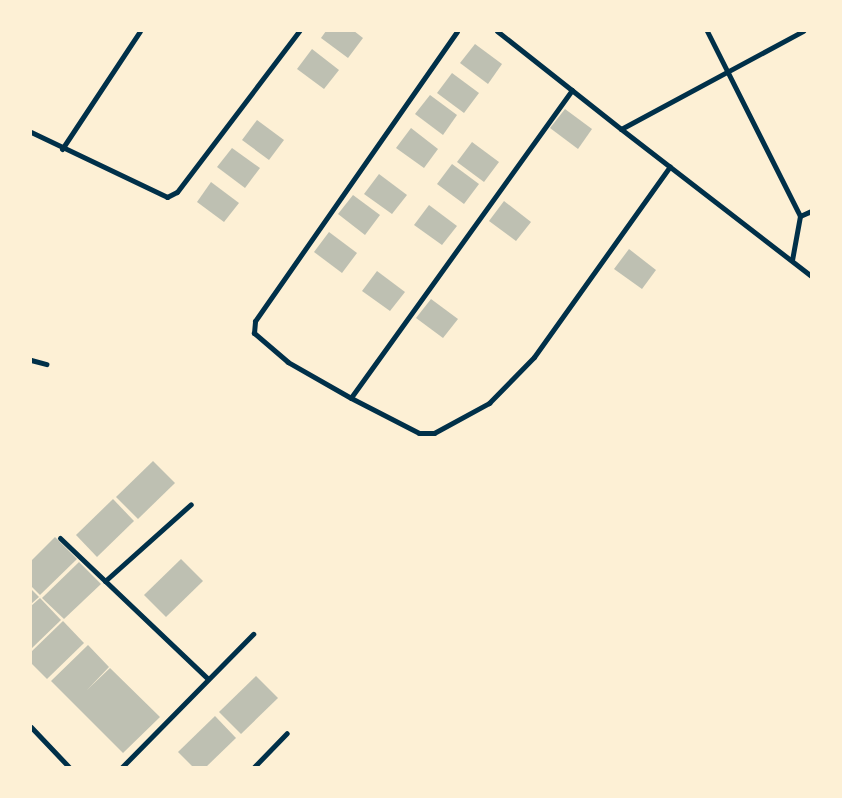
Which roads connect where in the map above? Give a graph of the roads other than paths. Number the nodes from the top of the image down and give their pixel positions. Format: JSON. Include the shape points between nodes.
{"nodes":[{"id":1,"x":140,"y":31,"type":"edge"},
{"id":2,"x":299,"y":31,"type":"edge"},
{"id":3,"x":457,"y":31,"type":"edge"},
{"id":4,"x":497,"y":31,"type":"edge"},
{"id":5,"x":707,"y":31,"type":"edge"},
{"id":6,"x":803,"y":31,"type":"edge"},
{"id":7,"x":728,"y":71,"type":"junction"},
{"id":8,"x":572,"y":90,"type":"junction"},
{"id":9,"x":621,"y":129,"type":"junction"},
{"id":10,"x":31,"y":132,"type":"edge"},
{"id":11,"x":62,"y":149,"type":"junction"},
{"id":12,"x":670,"y":166,"type":"junction"},
{"id":13,"x":811,"y":211,"type":"edge"},
{"id":14,"x":800,"y":216,"type":"junction"},
{"id":15,"x":792,"y":260,"type":"junction"},
{"id":16,"x":811,"y":276,"type":"edge"},
{"id":17,"x":31,"y":360,"type":"edge"},
{"id":18,"x":46,"y":364,"type":"dead end"},
{"id":19,"x":351,"y":398,"type":"junction"},
{"id":20,"x":191,"y":504,"type":"dead end"},
{"id":21,"x":60,"y":538,"type":"dead end"},
{"id":22,"x":105,"y":581,"type":"junction"},
{"id":23,"x":253,"y":634,"type":"dead end"},
{"id":24,"x":208,"y":679,"type":"junction"},
{"id":25,"x":31,"y":726,"type":"edge"},
{"id":26,"x":286,"y":733,"type":"dead end"},
{"id":27,"x":69,"y":767,"type":"edge"},
{"id":28,"x":122,"y":767,"type":"edge"},
{"id":29,"x":254,"y":767,"type":"edge"}],
"edges":[{"from":1,"to":11,"type":"street"},
{"from":2,"to":11,"type":"street","via":[[172,196]]},
{"from":3,"to":19,"type":"street","via":[[255,321],[254,332],[288,362]]},
{"from":4,"to":8,"type":"street"},
{"from":5,"to":7,"type":"street"},
{"from":6,"to":7,"type":"street"},
{"from":7,"to":9,"type":"street"},
{"from":7,"to":14,"type":"street"},
{"from":8,"to":9,"type":"street"},
{"from":8,"to":19,"type":"street"},
{"from":9,"to":12,"type":"street"},
{"from":10,"to":11,"type":"street"},
{"from":12,"to":15,"type":"street"},
{"from":12,"to":19,"type":"street","via":[[534,357],[489,402],[434,433],[419,432]]},
{"from":13,"to":14,"type":"street"},
{"from":14,"to":15,"type":"street"},
{"from":15,"to":16,"type":"street"},
{"from":17,"to":18,"type":"street"},
{"from":20,"to":22,"type":"street"},
{"from":21,"to":22,"type":"street"},
{"from":22,"to":24,"type":"street"},
{"from":23,"to":24,"type":"street"},
{"from":24,"to":28,"type":"street"},
{"from":25,"to":27,"type":"street"},
{"from":26,"to":29,"type":"street"}]}
